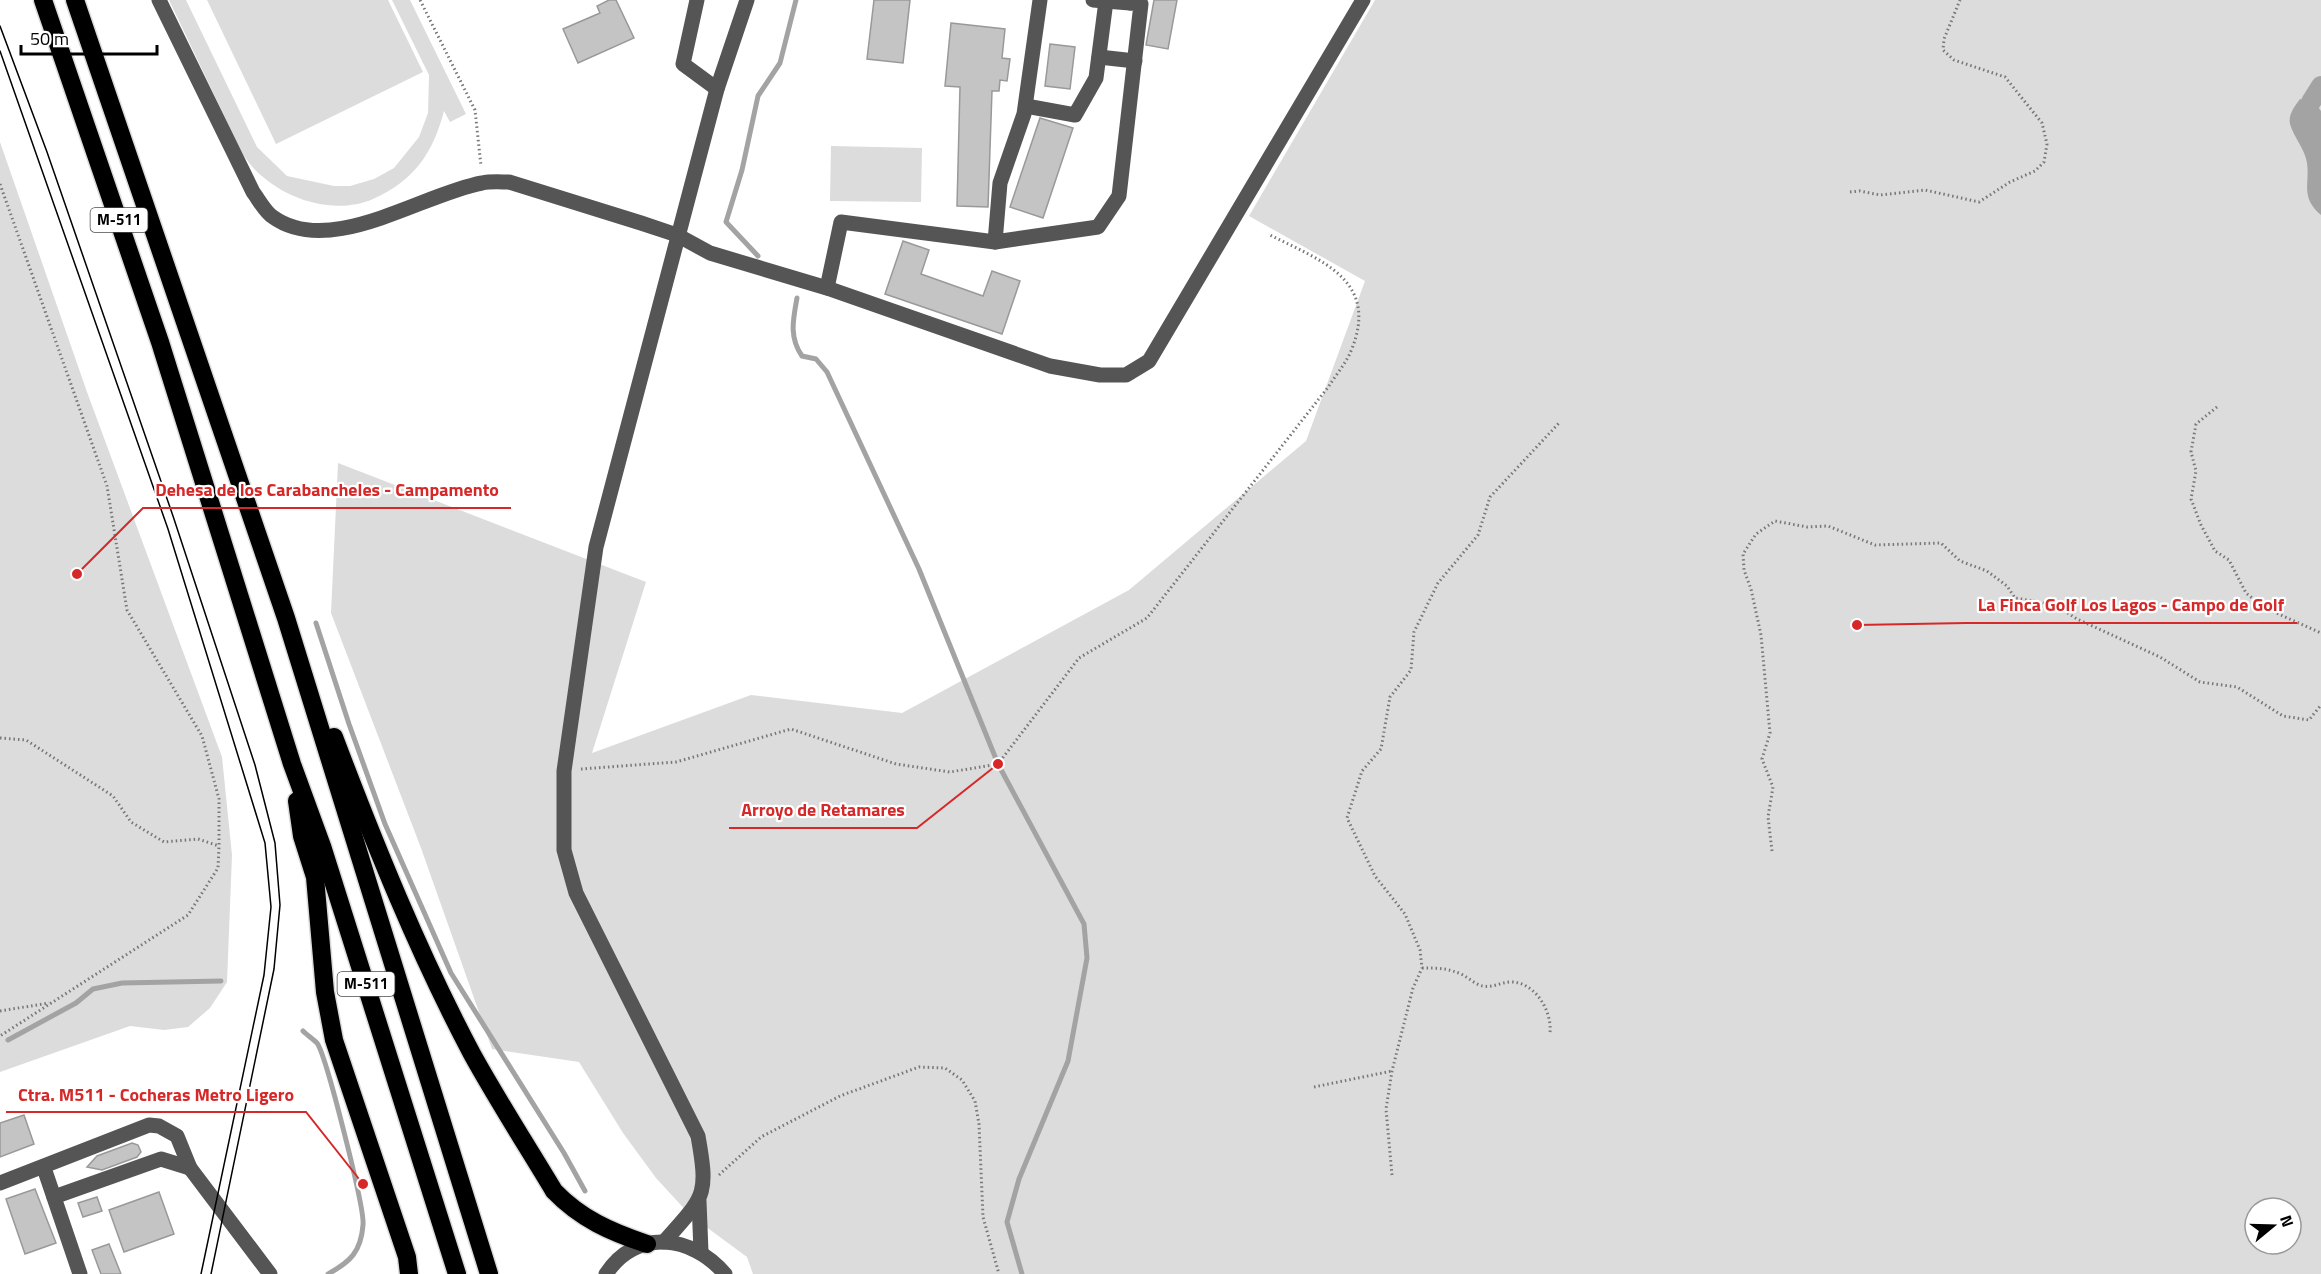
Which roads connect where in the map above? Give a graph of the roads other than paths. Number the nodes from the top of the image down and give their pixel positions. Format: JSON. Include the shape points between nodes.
{"nodes":[{"id":1,"x":43,"y":0,"type":"edge"},
{"id":2,"x":75,"y":0,"type":"edge"},
{"id":3,"x":159,"y":0,"type":"edge"},
{"id":4,"x":697,"y":0,"type":"edge"},
{"id":5,"x":747,"y":0,"type":"edge"},
{"id":6,"x":1040,"y":0,"type":"edge"},
{"id":7,"x":1363,"y":0,"type":"edge"},
{"id":8,"x":1099,"y":1,"type":"edge"},
{"id":9,"x":1130,"y":2,"type":"edge"},
{"id":10,"x":1099,"y":57,"type":"junction"},
{"id":11,"x":1135,"y":61,"type":"junction"},
{"id":12,"x":717,"y":89,"type":"junction"},
{"id":13,"x":1026,"y":106,"type":"junction"},
{"id":14,"x":677,"y":235,"type":"junction"},
{"id":15,"x":995,"y":242,"type":"junction"},
{"id":16,"x":826,"y":288,"type":"junction"},
{"id":17,"x":286,"y":618,"type":"junction"},
{"id":18,"x":292,"y":764,"type":"junction"},
{"id":19,"x":44,"y":1168,"type":"junction"},
{"id":20,"x":190,"y":1168,"type":"junction"},
{"id":21,"x":0,"y":1183,"type":"edge"},
{"id":22,"x":701,"y":1196,"type":"junction"},
{"id":23,"x":54,"y":1197,"type":"junction"},
{"id":24,"x":655,"y":1243,"type":"junction"},
{"id":25,"x":701,"y":1252,"type":"junction"},
{"id":26,"x":80,"y":1274,"type":"edge"},
{"id":27,"x":270,"y":1274,"type":"edge"},
{"id":28,"x":409,"y":1274,"type":"edge"},
{"id":29,"x":457,"y":1274,"type":"edge"},
{"id":30,"x":489,"y":1274,"type":"edge"},
{"id":31,"x":606,"y":1274,"type":"edge"},
{"id":32,"x":725,"y":1274,"type":"edge"}],
"edges":[{"from":1,"to":18,"type":"highway","number":"M-511","via":[[160,342]]},
{"from":2,"to":17,"type":"highway","number":"M-511"},
{"from":3,"to":14,"type":"street","via":[[253,192],[271,217],[296,229],[327,231],[482,183],[509,182]]},
{"from":4,"to":12,"type":"street","via":[[683,64]]},
{"from":5,"to":12,"type":"street"},
{"from":6,"to":13,"type":"street"},
{"from":7,"to":16,"type":"street","via":[[1149,361],[1126,375],[1100,375],[1050,366]]},
{"from":8,"to":9,"type":"street"},
{"from":8,"to":10,"type":"street"},
{"from":9,"to":11,"type":"street","via":[[1141,4]]},
{"from":10,"to":11,"type":"street"},
{"from":10,"to":13,"type":"street","via":[[1096,78],[1075,115]]},
{"from":11,"to":15,"type":"street","via":[[1119,196],[1098,227]]},
{"from":12,"to":14,"type":"street"},
{"from":13,"to":15,"type":"street","via":[[1000,183]]},
{"from":14,"to":16,"type":"street","via":[[710,253]]},
{"from":14,"to":22,"type":"street","via":[[596,547],[564,771],[564,850],[576,893],[698,1136],[705,1171]]},
{"from":15,"to":16,"type":"street","via":[[841,222]]},
{"from":17,"to":24,"type":"highway","via":[[376,850],[491,1088],[554,1191],[573,1209],[604,1229]]},
{"from":17,"to":30,"type":"highway","number":"M-511"},
{"from":18,"to":28,"type":"highway","via":[[302,836],[315,877],[325,992],[334,1040],[407,1257]]},
{"from":18,"to":29,"type":"highway","number":"M-511","via":[[322,846]]},
{"from":19,"to":20,"type":"street","via":[[48,1163],[148,1125],[177,1136]]},
{"from":19,"to":21,"type":"street"},
{"from":19,"to":23,"type":"street"},
{"from":20,"to":23,"type":"street","via":[[161,1159]]},
{"from":20,"to":27,"type":"street"},
{"from":22,"to":24,"type":"street"},
{"from":22,"to":25,"type":"street"},
{"from":23,"to":26,"type":"street"},
{"from":24,"to":25,"type":"street","via":[[683,1245]]},
{"from":24,"to":31,"type":"street","via":[[618,1259]]},
{"from":25,"to":32,"type":"street"}]}
